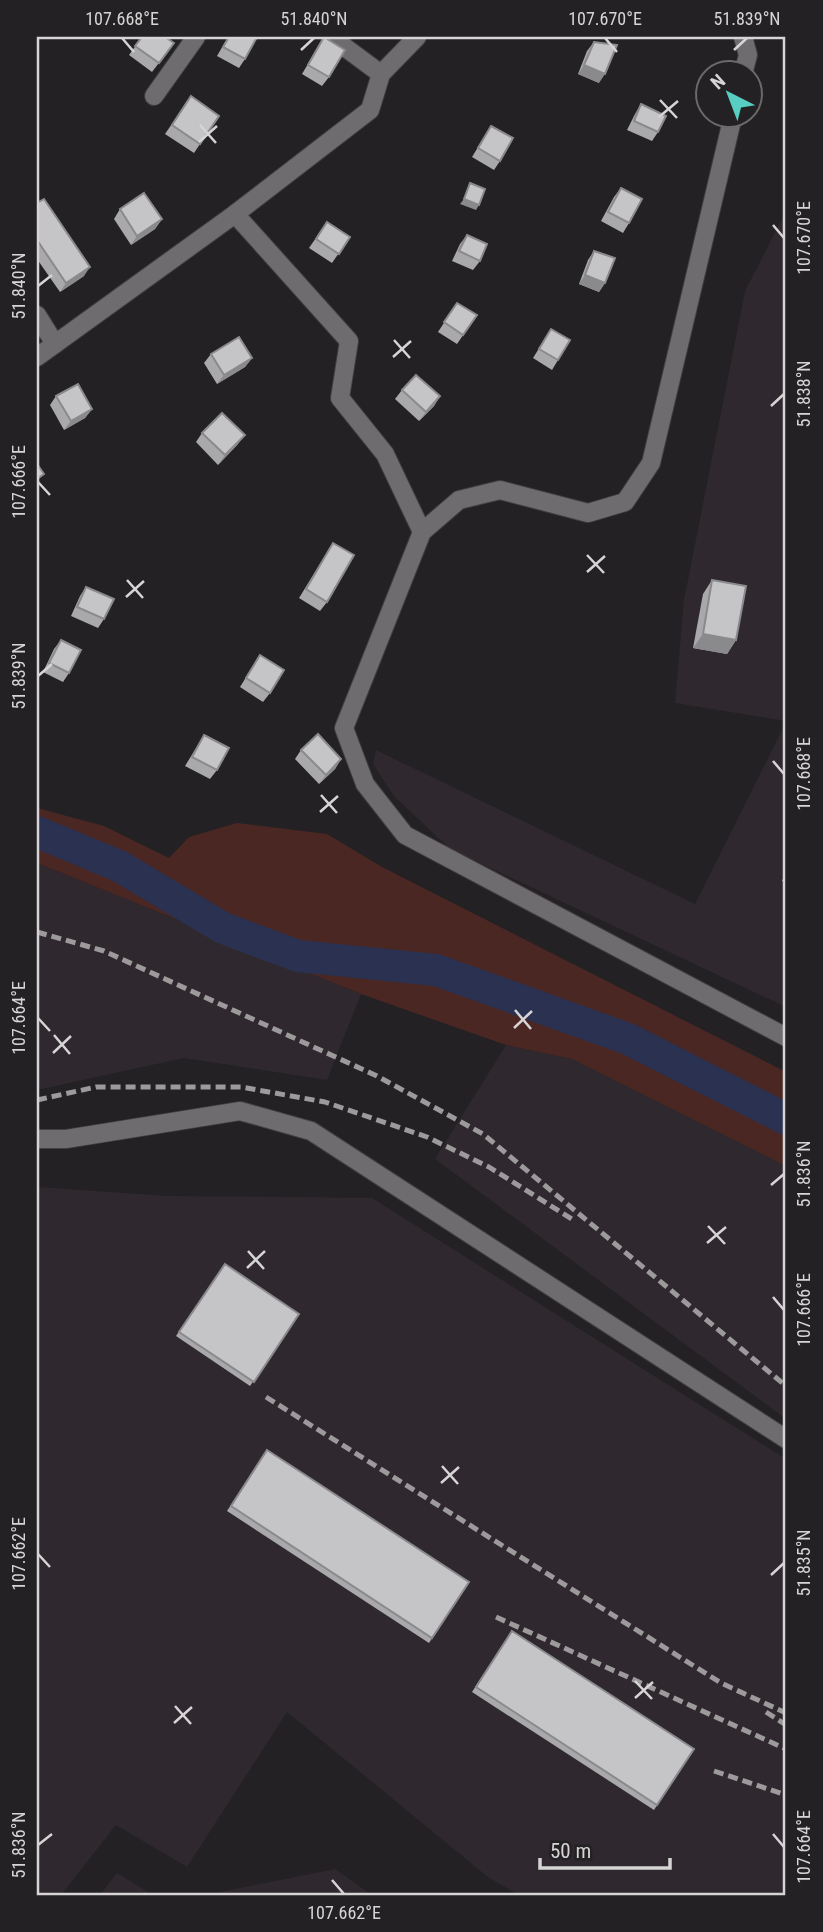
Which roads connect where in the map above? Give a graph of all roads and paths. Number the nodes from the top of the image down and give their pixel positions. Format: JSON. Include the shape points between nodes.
{"nodes":[{"id":1,"x":196,"y":37,"type":"edge"},
{"id":2,"x":331,"y":37,"type":"edge"},
{"id":3,"x":417,"y":37,"type":"edge"},
{"id":4,"x":743,"y":37,"type":"edge"},
{"id":5,"x":747,"y":60,"type":"edge"},
{"id":6,"x":381,"y":74,"type":"junction"},
{"id":7,"x":154,"y":96,"type":"dead end"},
{"id":8,"x":730,"y":130,"type":"edge"},
{"id":9,"x":234,"y":214,"type":"junction"},
{"id":10,"x":37,"y":315,"type":"edge"},
{"id":11,"x":55,"y":344,"type":"junction"},
{"id":12,"x":37,"y":357,"type":"edge"},
{"id":13,"x":422,"y":532,"type":"junction"},
{"id":14,"x":786,"y":1037,"type":"edge"},
{"id":15,"x":37,"y":1139,"type":"edge"},
{"id":16,"x":786,"y":1439,"type":"edge"}],
"edges":[{"from":1,"to":7,"type":"street"},
{"from":2,"to":6,"type":"street"},
{"from":3,"to":6,"type":"street"},
{"from":4,"to":5,"type":"street"},
{"from":6,"to":9,"type":"street","via":[[370,110]]},
{"from":8,"to":13,"type":"street","via":[[651,463],[625,502],[588,513],[500,491],[459,500]]},
{"from":9,"to":11,"type":"street"},
{"from":9,"to":13,"type":"street","via":[[349,341],[340,398],[385,454]]},
{"from":10,"to":11,"type":"street"},
{"from":11,"to":12,"type":"street"},
{"from":13,"to":14,"type":"street","via":[[344,728],[365,784],[405,835]]},
{"from":15,"to":16,"type":"street","via":[[66,1139],[240,1111],[311,1131]]}]}
